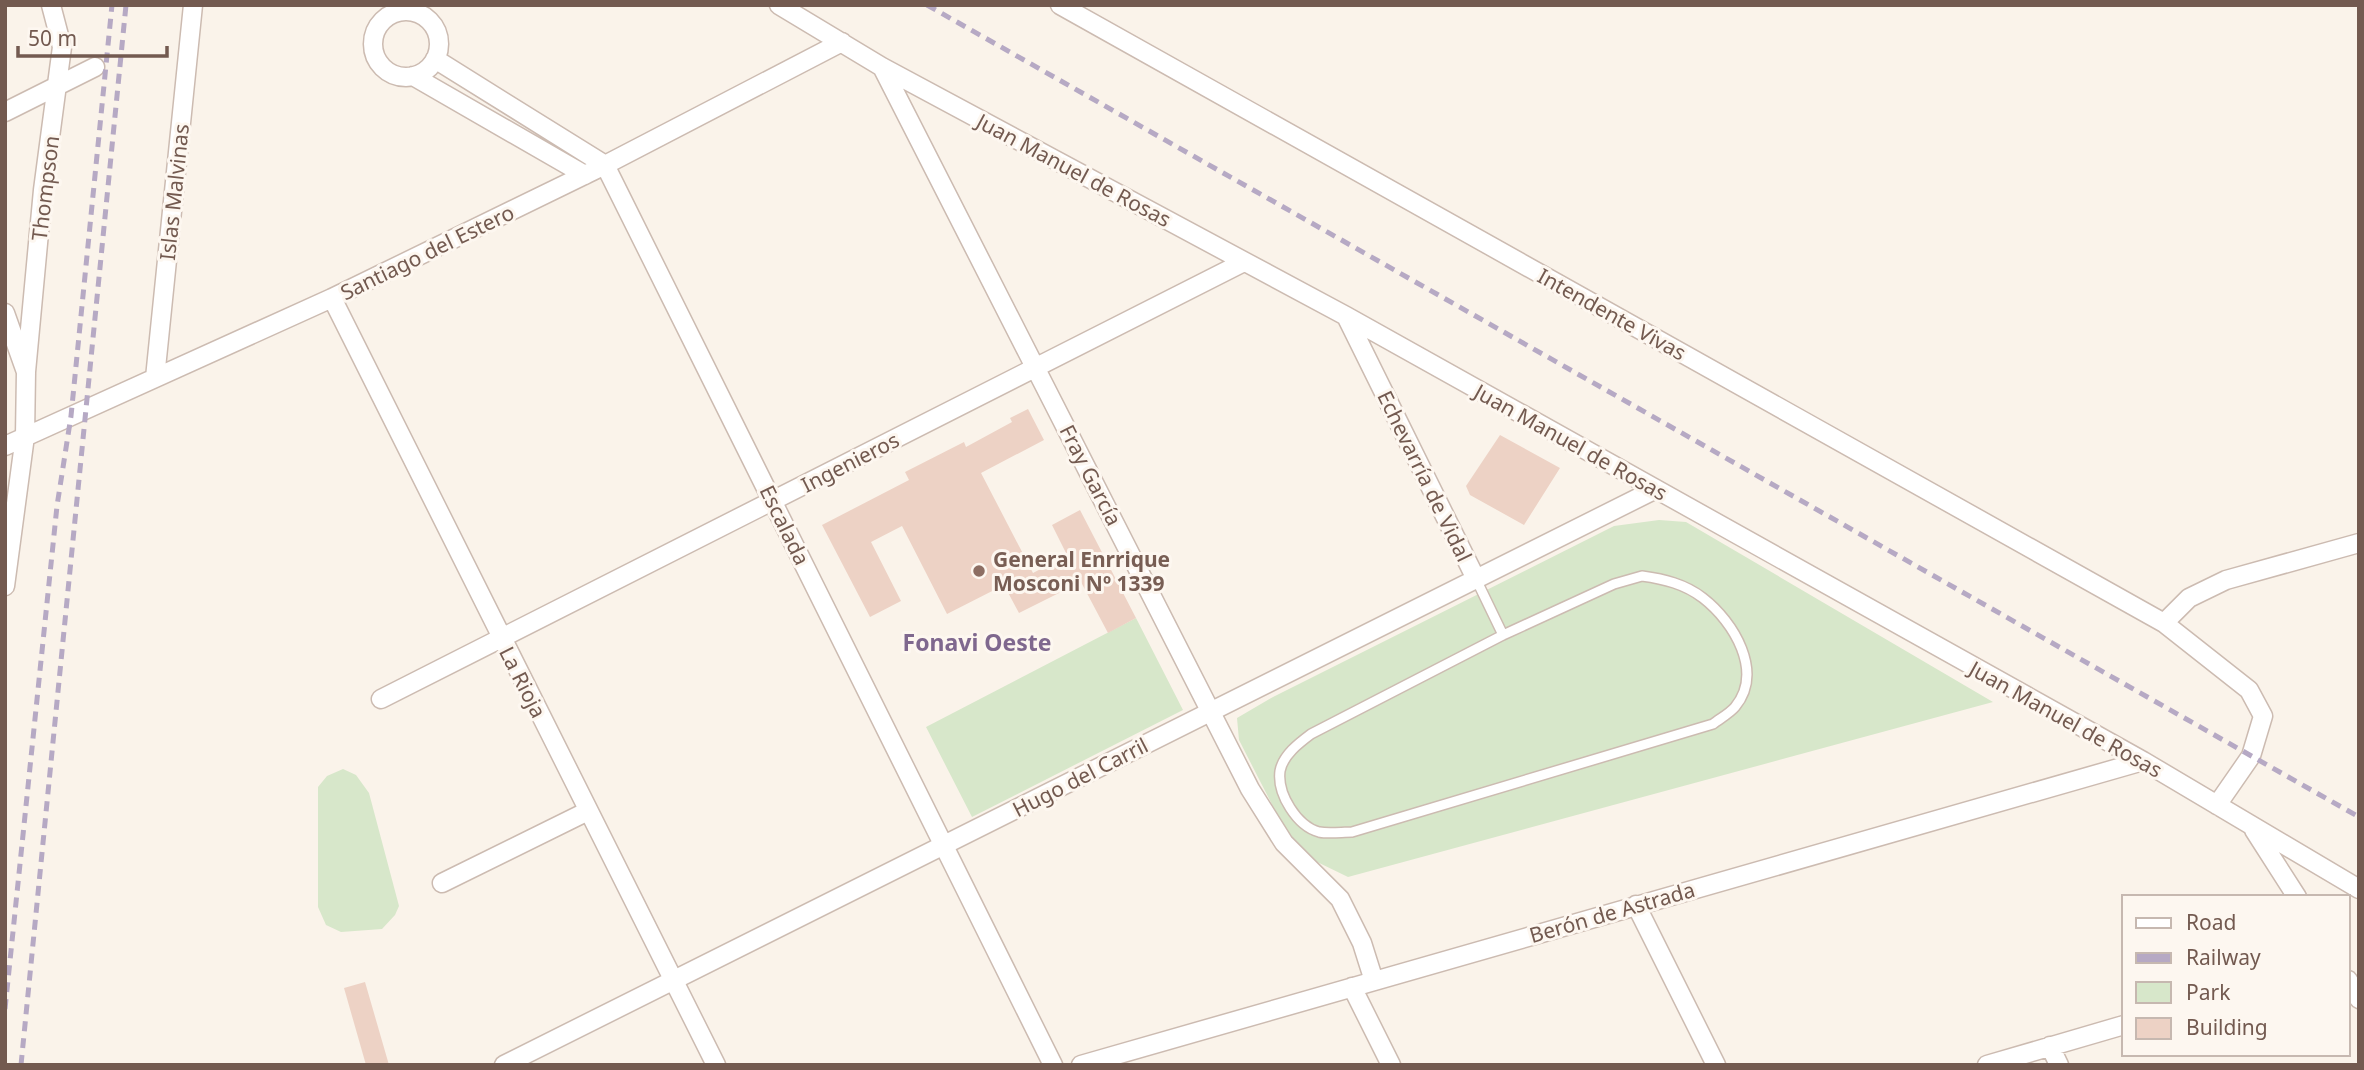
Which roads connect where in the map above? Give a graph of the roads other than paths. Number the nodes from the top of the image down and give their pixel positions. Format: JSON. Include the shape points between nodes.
{"nodes":[{"id":1,"x":51,"y":5,"type":"edge"},
{"id":2,"x":193,"y":5,"type":"edge"},
{"id":3,"x":779,"y":5,"type":"edge"},
{"id":4,"x":1060,"y":5,"type":"edge"},
{"id":5,"x":842,"y":42,"type":"junction"},
{"id":6,"x":435,"y":60,"type":"junction"},
{"id":7,"x":882,"y":66,"type":"junction"},
{"id":8,"x":94,"y":67,"type":"dead end"},
{"id":9,"x":413,"y":76,"type":"junction"},
{"id":10,"x":58,"y":85,"type":"junction"},
{"id":11,"x":5,"y":112,"type":"edge"},
{"id":12,"x":605,"y":165,"type":"junction"},
{"id":13,"x":585,"y":175,"type":"junction"},
{"id":14,"x":1244,"y":262,"type":"junction"},
{"id":15,"x":332,"y":298,"type":"junction"},
{"id":16,"x":5,"y":313,"type":"edge"},
{"id":17,"x":1346,"y":316,"type":"junction"},
{"id":18,"x":1036,"y":368,"type":"junction"},
{"id":19,"x":26,"y":372,"type":"junction"},
{"id":20,"x":155,"y":378,"type":"junction"},
{"id":21,"x":25,"y":436,"type":"junction"},
{"id":22,"x":5,"y":446,"type":"edge"},
{"id":23,"x":1656,"y":489,"type":"junction"},
{"id":24,"x":773,"y":501,"type":"junction"},
{"id":25,"x":2359,"y":543,"type":"edge"},
{"id":26,"x":1476,"y":579,"type":"junction"},
{"id":27,"x":5,"y":586,"type":"edge"},
{"id":28,"x":2164,"y":623,"type":"junction"},
{"id":29,"x":1503,"y":635,"type":"junction"},
{"id":30,"x":501,"y":639,"type":"junction"},
{"id":31,"x":381,"y":699,"type":"dead end"},
{"id":32,"x":1212,"y":711,"type":"junction"},
{"id":33,"x":2143,"y":761,"type":"junction"},
{"id":34,"x":2217,"y":805,"type":"junction"},
{"id":35,"x":588,"y":811,"type":"junction"},
{"id":36,"x":2252,"y":827,"type":"junction"},
{"id":37,"x":944,"y":845,"type":"junction"},
{"id":38,"x":443,"y":883,"type":"dead end"},
{"id":39,"x":2359,"y":888,"type":"edge"},
{"id":40,"x":2296,"y":895,"type":"edge"},
{"id":41,"x":1636,"y":905,"type":"junction"},
{"id":42,"x":673,"y":980,"type":"junction"},
{"id":43,"x":1374,"y":981,"type":"junction"},
{"id":44,"x":2350,"y":983,"type":"edge"},
{"id":45,"x":1352,"y":987,"type":"junction"},
{"id":46,"x":2359,"y":999,"type":"edge"},
{"id":47,"x":2122,"y":1025,"type":"edge"},
{"id":48,"x":2050,"y":1046,"type":"junction"},
{"id":49,"x":504,"y":1065,"type":"edge"},
{"id":50,"x":716,"y":1065,"type":"edge"},
{"id":51,"x":1053,"y":1065,"type":"edge"},
{"id":52,"x":1081,"y":1065,"type":"edge"},
{"id":53,"x":1391,"y":1065,"type":"edge"},
{"id":54,"x":1716,"y":1065,"type":"edge"},
{"id":55,"x":1987,"y":1065,"type":"edge"},
{"id":56,"x":2059,"y":1065,"type":"edge"}],
"edges":[{"from":1,"to":10,"type":"street","name":"Thompson","via":[[62,47]]},
{"from":2,"to":20,"type":"street","name":"Islas Malvinas"},
{"from":3,"to":5,"type":"street","name":"Juan Manuel de Rosas"},
{"from":4,"to":28,"type":"street","name":"Intendente Vivas"},
{"from":5,"to":7,"type":"street","name":"Juan Manuel de Rosas"},
{"from":5,"to":12,"type":"street","name":"Santiago del Estero"},
{"from":6,"to":9,"type":"street"},
{"from":6,"to":9,"type":"street","via":[[439,41],[426,17],[408,11],[390,15],[377,28],[373,47],[380,64],[395,75]]},
{"from":6,"to":12,"type":"street"},
{"from":7,"to":14,"type":"street","name":"Juan Manuel de Rosas"},
{"from":7,"to":18,"type":"street","name":"Fray García"},
{"from":8,"to":10,"type":"street"},
{"from":9,"to":13,"type":"street"},
{"from":10,"to":11,"type":"street"},
{"from":10,"to":19,"type":"street","name":"Thompson"},
{"from":12,"to":13,"type":"street","name":"Santiago del Estero"},
{"from":12,"to":24,"type":"street","name":"Escalada"},
{"from":13,"to":15,"type":"street","name":"Santiago del Estero"},
{"from":14,"to":17,"type":"street","name":"Juan Manuel de Rosas"},
{"from":14,"to":18,"type":"street","name":"Ingenieros"},
{"from":15,"to":20,"type":"street","name":"Santiago del Estero"},
{"from":15,"to":30,"type":"street","name":"La Rioja"},
{"from":16,"to":19,"type":"street"},
{"from":17,"to":23,"type":"street","name":"Juan Manuel de Rosas"},
{"from":17,"to":26,"type":"street","name":"Echevarría de Vidal"},
{"from":18,"to":24,"type":"street","name":"Ingenieros"},
{"from":18,"to":32,"type":"street","name":"Fray García"},
{"from":19,"to":21,"type":"street","name":"Thompson"},
{"from":20,"to":21,"type":"street","name":"Santiago del Estero"},
{"from":21,"to":22,"type":"street","name":"Santiago del Estero"},
{"from":21,"to":27,"type":"street"},
{"from":23,"to":26,"type":"street","name":"Hugo del Carril"},
{"from":23,"to":33,"type":"street","name":"Juan Manuel de Rosas"},
{"from":24,"to":30,"type":"street","name":"Ingenieros"},
{"from":24,"to":37,"type":"street","name":"Escalada"},
{"from":25,"to":28,"type":"street","via":[[2226,580],[2189,598]]},
{"from":26,"to":29,"type":"lane","name":"Echevarría de Vidal"},
{"from":26,"to":32,"type":"street","name":"Hugo del Carril"},
{"from":28,"to":34,"type":"street","via":[[2249,690],[2263,716],[2251,756]]},
{"from":29,"to":29,"type":"lane","via":[[1614,584],[1642,576],[1671,580],[1702,597],[1729,623],[1745,654],[1746,683],[1735,707],[1713,724],[1352,832],[1319,832],[1297,820],[1284,797],[1280,771],[1291,749],[1311,734]]},
{"from":30,"to":31,"type":"street","name":"Ingenieros"},
{"from":30,"to":35,"type":"street","name":"La Rioja"},
{"from":32,"to":37,"type":"street","name":"Hugo del Carril"},
{"from":32,"to":43,"type":"street","name":"Fray García","via":[[1250,789],[1284,843],[1340,899]]},
{"from":33,"to":34,"type":"street","name":"Juan Manuel de Rosas"},
{"from":33,"to":41,"type":"street","name":"Berón de Astrada"},
{"from":34,"to":36,"type":"street","name":"Juan Manuel de Rosas"},
{"from":35,"to":38,"type":"street"},
{"from":35,"to":42,"type":"street","name":"La Rioja"},
{"from":36,"to":39,"type":"street","name":"Juan Manuel de Rosas"},
{"from":36,"to":40,"type":"street"},
{"from":37,"to":42,"type":"street","name":"Hugo del Carril"},
{"from":37,"to":51,"type":"street","name":"Escalada"},
{"from":41,"to":43,"type":"street","name":"Berón de Astrada"},
{"from":41,"to":54,"type":"street"},
{"from":42,"to":49,"type":"street","name":"Hugo del Carril"},
{"from":42,"to":50,"type":"street","name":"La Rioja"},
{"from":43,"to":45,"type":"street","name":"Berón de Astrada"},
{"from":44,"to":46,"type":"street"},
{"from":45,"to":52,"type":"street","name":"Berón de Astrada"},
{"from":45,"to":53,"type":"street"},
{"from":47,"to":48,"type":"street"},
{"from":48,"to":55,"type":"street"},
{"from":48,"to":56,"type":"street"}]}
